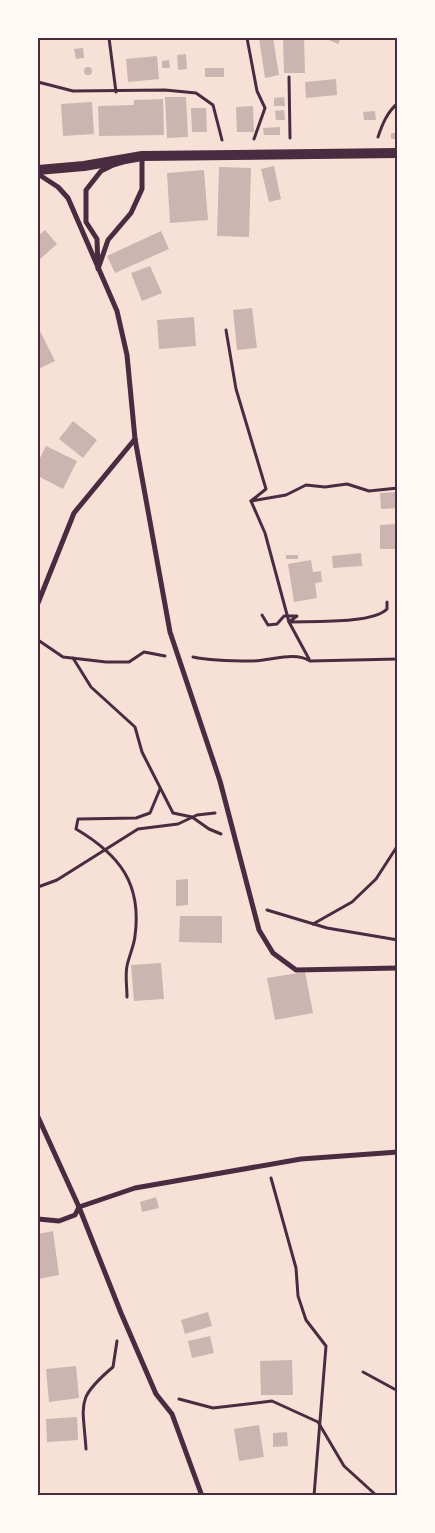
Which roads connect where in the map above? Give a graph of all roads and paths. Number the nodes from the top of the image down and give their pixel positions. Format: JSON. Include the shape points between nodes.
{"nodes":[{"id":1,"x":109,"y":38,"type":"edge"},
{"id":2,"x":247,"y":38,"type":"edge"},
{"id":3,"x":289,"y":78,"type":"dead end"},
{"id":4,"x":38,"y":82,"type":"edge"},
{"id":5,"x":116,"y":92,"type":"junction"},
{"id":6,"x":398,"y":103,"type":"edge"},
{"id":7,"x":398,"y":152,"type":"edge"},
{"id":8,"x":291,"y":153,"type":"junction"},
{"id":9,"x":248,"y":154,"type":"junction"},
{"id":10,"x":373,"y":154,"type":"junction"},
{"id":11,"x":227,"y":155,"type":"junction"},
{"id":12,"x":142,"y":156,"type":"junction"},
{"id":13,"x":38,"y":170,"type":"edge"},
{"id":14,"x":38,"y":174,"type":"edge"},
{"id":15,"x":98,"y":270,"type":"junction"},
{"id":16,"x":226,"y":330,"type":"dead end"},
{"id":17,"x":135,"y":439,"type":"junction"},
{"id":18,"x":398,"y":488,"type":"edge"},
{"id":19,"x":251,"y":501,"type":"junction"},
{"id":20,"x":387,"y":602,"type":"dead end"},
{"id":21,"x":38,"y":603,"type":"edge"},
{"id":22,"x":262,"y":615,"type":"dead end"},
{"id":23,"x":289,"y":622,"type":"junction"},
{"id":24,"x":38,"y":640,"type":"edge"},
{"id":25,"x":176,"y":653,"type":"junction"},
{"id":26,"x":72,"y":658,"type":"junction"},
{"id":27,"x":398,"y":659,"type":"edge"},
{"id":28,"x":310,"y":661,"type":"junction"},
{"id":29,"x":160,"y":789,"type":"junction"},
{"id":30,"x":228,"y":811,"type":"junction"},
{"id":31,"x":192,"y":817,"type":"junction"},
{"id":32,"x":235,"y":840,"type":"junction"},
{"id":33,"x":398,"y":845,"type":"edge"},
{"id":34,"x":106,"y":850,"type":"junction"},
{"id":35,"x":38,"y":888,"type":"edge"},
{"id":36,"x":252,"y":906,"type":"junction"},
{"id":37,"x":313,"y":924,"type":"junction"},
{"id":38,"x":398,"y":940,"type":"edge"},
{"id":39,"x":398,"y":968,"type":"edge"},
{"id":40,"x":127,"y":996,"type":"dead end"},
{"id":41,"x":38,"y":1117,"type":"edge"},
{"id":42,"x":398,"y":1152,"type":"edge"},
{"id":43,"x":267,"y":1166,"type":"junction"},
{"id":44,"x":80,"y":1207,"type":"junction"},
{"id":45,"x":38,"y":1220,"type":"edge"},
{"id":46,"x":121,"y":1313,"type":"junction"},
{"id":47,"x":364,"y":1372,"type":"dead end"},
{"id":48,"x":398,"y":1391,"type":"edge"},
{"id":49,"x":156,"y":1394,"type":"junction"},
{"id":50,"x":318,"y":1422,"type":"junction"},
{"id":51,"x":86,"y":1449,"type":"dead end"},
{"id":52,"x":202,"y":1496,"type":"edge"},
{"id":53,"x":314,"y":1496,"type":"edge"},
{"id":54,"x":377,"y":1496,"type":"edge"}],
"edges":[{"from":1,"to":5,"type":"path"},
{"from":2,"to":9,"type":"path","via":[[257,91],[265,108]]},
{"from":3,"to":8,"type":"path"},
{"from":4,"to":5,"type":"path","via":[[73,91]]},
{"from":5,"to":11,"type":"path","via":[[165,90],[196,93],[213,105]]},
{"from":6,"to":10,"type":"path","via":[[382,124]]},
{"from":7,"to":10,"type":"main road"},
{"from":8,"to":9,"type":"main road"},
{"from":8,"to":10,"type":"main road"},
{"from":9,"to":11,"type":"main road"},
{"from":11,"to":12,"type":"main road"},
{"from":12,"to":13,"type":"main road"},
{"from":12,"to":15,"type":"street","via":[[142,189],[131,212],[108,240]]},
{"from":12,"to":15,"type":"street","via":[[102,171],[86,190],[86,222],[97,239]]},
{"from":14,"to":15,"type":"street","via":[[68,198]]},
{"from":15,"to":17,"type":"street","via":[[117,311],[127,355]]},
{"from":16,"to":19,"type":"path","via":[[236,389],[266,489]]},
{"from":17,"to":21,"type":"street","via":[[74,513]]},
{"from":17,"to":25,"type":"street"},
{"from":18,"to":19,"type":"path","via":[[368,491],[347,484],[306,485],[286,495]]},
{"from":19,"to":23,"type":"path","via":[[265,533]]},
{"from":20,"to":23,"type":"path","via":[[387,609],[375,616]]},
{"from":22,"to":23,"type":"path","via":[[268,625],[277,624],[284,616],[297,616]]},
{"from":23,"to":28,"type":"path"},
{"from":24,"to":26,"type":"path","via":[[63,657]]},
{"from":25,"to":26,"type":"path","via":[[161,657],[144,652],[129,662]]},
{"from":25,"to":28,"type":"path","via":[[212,661],[302,656]]},
{"from":25,"to":30,"type":"street"},
{"from":26,"to":29,"type":"path","via":[[91,687],[135,727],[142,752]]},
{"from":27,"to":28,"type":"path"},
{"from":29,"to":31,"type":"path","via":[[173,813]]},
{"from":29,"to":34,"type":"path","via":[[150,813],[136,818],[78,819],[76,829]]},
{"from":30,"to":31,"type":"path"},
{"from":30,"to":32,"type":"street"},
{"from":31,"to":32,"type":"path","via":[[209,829]]},
{"from":31,"to":34,"type":"path","via":[[178,824],[138,829]]},
{"from":32,"to":36,"type":"street"},
{"from":33,"to":37,"type":"path","via":[[376,879],[352,902]]},
{"from":34,"to":35,"type":"path","via":[[58,880]]},
{"from":34,"to":40,"type":"path","via":[[125,873],[135,892],[135,937],[126,968]]},
{"from":36,"to":37,"type":"path"},
{"from":36,"to":39,"type":"street","via":[[258,930],[273,953],[296,970]]},
{"from":37,"to":38,"type":"path"},
{"from":41,"to":44,"type":"street"},
{"from":42,"to":43,"type":"street","via":[[301,1159]]},
{"from":43,"to":44,"type":"street","via":[[135,1188]]},
{"from":43,"to":50,"type":"path","via":[[296,1268],[298,1296],[306,1320],[326,1346]]},
{"from":44,"to":45,"type":"street","via":[[75,1216],[59,1221]]},
{"from":44,"to":46,"type":"street"},
{"from":46,"to":49,"type":"street"},
{"from":46,"to":51,"type":"path","via":[[113,1367],[91,1386],[82,1402]]},
{"from":47,"to":48,"type":"path"},
{"from":49,"to":50,"type":"path","via":[[213,1408],[272,1402]]},
{"from":49,"to":52,"type":"street","via":[[172,1414]]},
{"from":50,"to":53,"type":"path"},
{"from":50,"to":54,"type":"path","via":[[344,1466]]}]}
